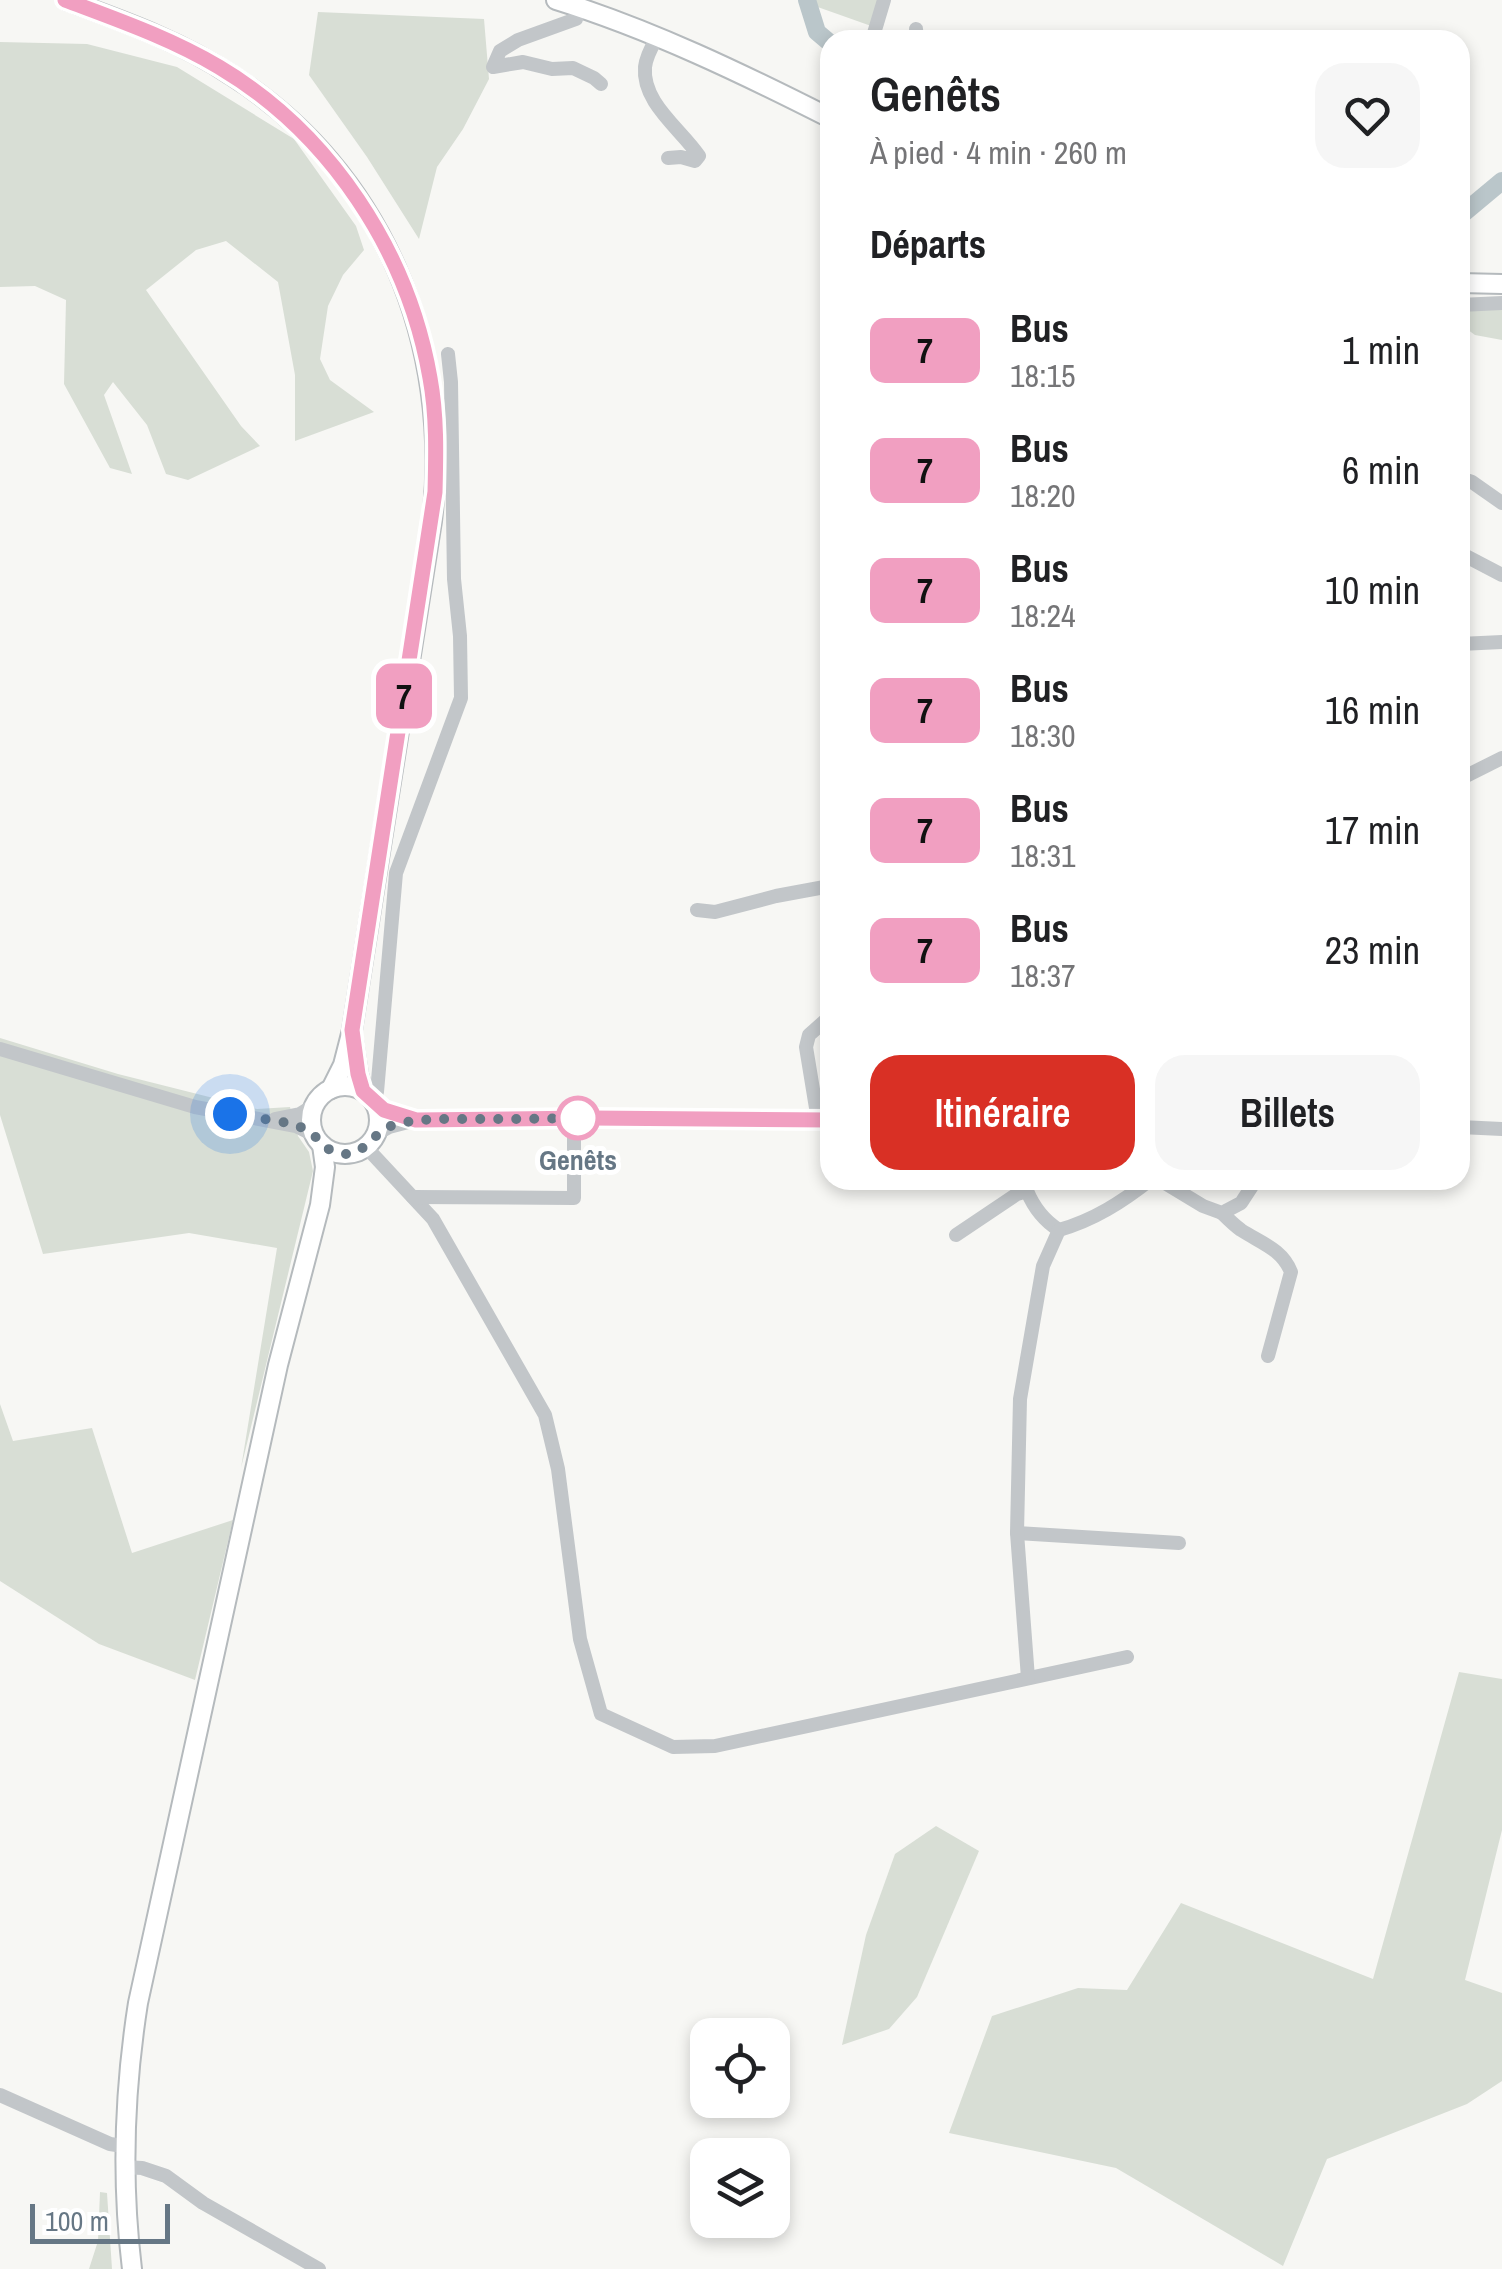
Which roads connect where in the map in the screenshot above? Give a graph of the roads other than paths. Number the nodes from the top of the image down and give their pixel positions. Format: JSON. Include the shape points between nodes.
{"nodes":[{"id":1,"x":66,"y":0,"type":"edge"},
{"id":2,"x":556,"y":0,"type":"edge"},
{"id":3,"x":884,"y":0,"type":"edge"},
{"id":4,"x":579,"y":7,"type":"junction"},
{"id":5,"x":875,"y":30,"type":"edge"},
{"id":6,"x":657,"y":36,"type":"junction"},
{"id":7,"x":602,"y":84,"type":"dead end"},
{"id":8,"x":820,"y":113,"type":"edge"},
{"id":9,"x":668,"y":158,"type":"dead end"},
{"id":10,"x":1470,"y":283,"type":"edge"},
{"id":11,"x":1502,"y":284,"type":"edge"},
{"id":12,"x":1502,"y":303,"type":"edge"},
{"id":13,"x":1470,"y":305,"type":"edge"},
{"id":14,"x":448,"y":354,"type":"dead end"},
{"id":15,"x":1470,"y":481,"type":"edge"},
{"id":16,"x":1502,"y":503,"type":"edge"},
{"id":17,"x":1470,"y":558,"type":"edge"},
{"id":18,"x":1502,"y":575,"type":"edge"},
{"id":19,"x":1502,"y":642,"type":"edge"},
{"id":20,"x":1470,"y":644,"type":"edge"},
{"id":21,"x":1502,"y":758,"type":"edge"},
{"id":22,"x":1470,"y":774,"type":"edge"},
{"id":23,"x":820,"y":888,"type":"edge"},
{"id":24,"x":697,"y":910,"type":"dead end"},
{"id":25,"x":820,"y":1026,"type":"edge"},
{"id":26,"x":352,"y":1030,"type":"junction"},
{"id":27,"x":0,"y":1049,"type":"edge"},
{"id":28,"x":331,"y":1089,"type":"junction"},
{"id":29,"x":370,"y":1098,"type":"junction"},
{"id":30,"x":820,"y":1104,"type":"edge"},
{"id":31,"x":313,"y":1106,"type":"junction"},
{"id":32,"x":574,"y":1118,"type":"junction"},
{"id":33,"x":270,"y":1120,"type":"junction"},
{"id":34,"x":416,"y":1120,"type":"junction"},
{"id":35,"x":820,"y":1120,"type":"edge"},
{"id":36,"x":1470,"y":1127,"type":"edge"},
{"id":37,"x":1502,"y":1129,"type":"edge"},
{"id":38,"x":318,"y":1140,"type":"junction"},
{"id":39,"x":364,"y":1145,"type":"junction"},
{"id":40,"x":1022,"y":1190,"type":"edge"},
{"id":41,"x":1030,"y":1190,"type":"edge"},
{"id":42,"x":1138,"y":1190,"type":"edge"},
{"id":43,"x":1176,"y":1190,"type":"edge"},
{"id":44,"x":1249,"y":1190,"type":"edge"},
{"id":45,"x":413,"y":1196,"type":"junction"},
{"id":46,"x":320,"y":1206,"type":"junction"},
{"id":47,"x":1222,"y":1213,"type":"junction"},
{"id":48,"x":1060,"y":1230,"type":"junction"},
{"id":49,"x":956,"y":1235,"type":"dead end"},
{"id":50,"x":1268,"y":1356,"type":"dead end"},
{"id":51,"x":1017,"y":1532,"type":"junction"},
{"id":52,"x":1178,"y":1543,"type":"dead end"},
{"id":53,"x":1126,"y":1657,"type":"dead end"},
{"id":54,"x":1028,"y":1678,"type":"junction"},
{"id":55,"x":0,"y":2095,"type":"edge"},
{"id":56,"x":124,"y":2146,"type":"junction"},
{"id":57,"x":124,"y":2166,"type":"junction"},
{"id":58,"x":132,"y":2269,"type":"edge"},
{"id":59,"x":319,"y":2269,"type":"edge"}],
"edges":[{"from":1,"to":26,"type":"main road","via":[[196,54],[252,88],[297,127],[372,221],[419,329],[435,417],[435,492]]},
{"from":2,"to":4,"type":"main road"},
{"from":3,"to":5,"type":"street"},
{"from":4,"to":6,"type":"main road"},
{"from":4,"to":7,"type":"street","via":[[576,19],[518,40],[493,66],[573,68]]},
{"from":6,"to":8,"type":"main road"},
{"from":6,"to":9,"type":"street","via":[[645,62],[645,82],[699,156],[695,162]]},
{"from":10,"to":11,"type":"main road"},
{"from":12,"to":13,"type":"street"},
{"from":14,"to":29,"type":"street","via":[[461,698],[396,873],[376,1092]]},
{"from":15,"to":16,"type":"street"},
{"from":17,"to":18,"type":"street"},
{"from":19,"to":20,"type":"street"},
{"from":21,"to":22,"type":"street"},
{"from":23,"to":24,"type":"street","via":[[715,912]]},
{"from":25,"to":30,"type":"street","via":[[806,1047]]},
{"from":26,"to":28,"type":"main road"},
{"from":26,"to":29,"type":"main road","via":[[358,1074]]},
{"from":27,"to":33,"type":"street","via":[[195,1108]]},
{"from":28,"to":29,"type":"main road","via":[[352,1086]]},
{"from":28,"to":31,"type":"main road"},
{"from":29,"to":34,"type":"street"},
{"from":29,"to":39,"type":"main road","via":[[379,1114]]},
{"from":31,"to":33,"type":"street"},
{"from":31,"to":38,"type":"main road"},
{"from":32,"to":34,"type":"street"},
{"from":32,"to":35,"type":"street"},
{"from":32,"to":45,"type":"street","via":[[574,1198]]},
{"from":33,"to":38,"type":"street","via":[[301,1127]]},
{"from":34,"to":39,"type":"street","via":[[389,1126]]},
{"from":36,"to":37,"type":"street"},
{"from":38,"to":39,"type":"main road","via":[[341,1154]]},
{"from":38,"to":46,"type":"main road","via":[[325,1167]]},
{"from":39,"to":45,"type":"street"},
{"from":39,"to":46,"type":"main road","via":[[339,1168]]},
{"from":40,"to":49,"type":"street"},
{"from":41,"to":48,"type":"street","via":[[1044,1221]]},
{"from":42,"to":48,"type":"street"},
{"from":43,"to":47,"type":"street"},
{"from":44,"to":47,"type":"street"},
{"from":45,"to":54,"type":"street","via":[[433,1219],[546,1415],[580,1639],[602,1714],[673,1747],[715,1746]]},
{"from":46,"to":56,"type":"main road","via":[[270,1402],[141,1989]]},
{"from":47,"to":50,"type":"street","via":[[1278,1252],[1291,1272]]},
{"from":48,"to":51,"type":"street","via":[[1044,1266],[1020,1398]]},
{"from":51,"to":52,"type":"street"},
{"from":51,"to":54,"type":"street"},
{"from":53,"to":54,"type":"street"},
{"from":55,"to":56,"type":"street"},
{"from":56,"to":57,"type":"main road"},
{"from":57,"to":58,"type":"main road"},
{"from":57,"to":59,"type":"street","via":[[166,2176]]}]}
